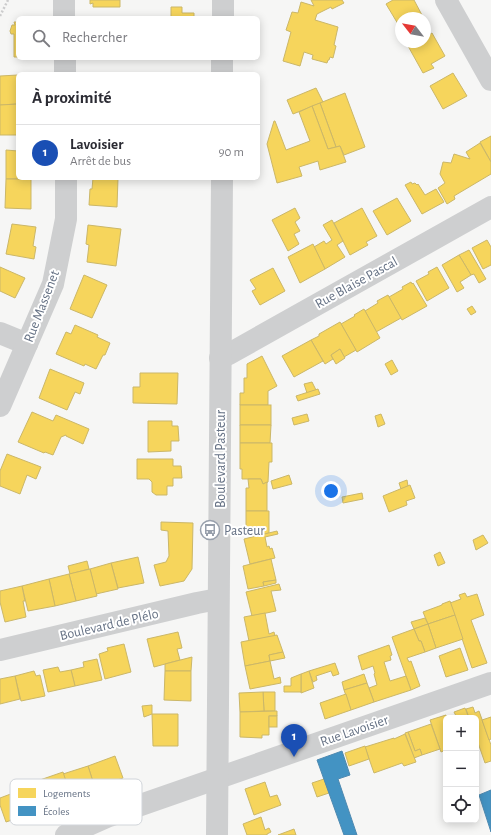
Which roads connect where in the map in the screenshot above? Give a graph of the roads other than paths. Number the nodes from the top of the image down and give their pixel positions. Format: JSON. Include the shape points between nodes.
{"nodes":[{"id":1,"x":64,"y":0,"type":"edge"},
{"id":2,"x":223,"y":0,"type":"edge"},
{"id":3,"x":446,"y":0,"type":"edge"},
{"id":4,"x":64,"y":16,"type":"edge"},
{"id":5,"x":223,"y":16,"type":"edge"},
{"id":6,"x":65,"y":60,"type":"edge"},
{"id":7,"x":222,"y":60,"type":"edge"},
{"id":8,"x":65,"y":72,"type":"edge"},
{"id":9,"x":222,"y":72,"type":"edge"},
{"id":10,"x":491,"y":80,"type":"edge"},
{"id":11,"x":66,"y":180,"type":"edge"},
{"id":12,"x":222,"y":180,"type":"edge"},
{"id":13,"x":491,"y":207,"type":"edge"},
{"id":14,"x":0,"y":333,"type":"edge"},
{"id":15,"x":27,"y":344,"type":"junction"},
{"id":16,"x":220,"y":358,"type":"junction"},
{"id":17,"x":0,"y":406,"type":"edge"},
{"id":18,"x":218,"y":599,"type":"junction"},
{"id":19,"x":0,"y":650,"type":"edge"},
{"id":20,"x":491,"y":682,"type":"edge"},
{"id":21,"x":217,"y":778,"type":"junction"},
{"id":22,"x":142,"y":804,"type":"edge"},
{"id":23,"x":89,"y":825,"type":"edge"},
{"id":24,"x":66,"y":835,"type":"edge"},
{"id":25,"x":217,"y":835,"type":"edge"}],
"edges":[{"from":1,"to":4,"type":"street"},
{"from":2,"to":5,"type":"street"},
{"from":3,"to":10,"type":"street"},
{"from":6,"to":8,"type":"street"},
{"from":7,"to":9,"type":"street"},
{"from":11,"to":15,"type":"street","name":"Rue Massenet","via":[[66,219],[53,284]]},
{"from":12,"to":16,"type":"street","name":"Boulevard Pasteur"},
{"from":13,"to":16,"type":"street","name":"Rue Blaise Pascal"},
{"from":14,"to":15,"type":"street"},
{"from":15,"to":17,"type":"street","name":"Rue Massenet"},
{"from":16,"to":18,"type":"street","name":"Boulevard Pasteur"},
{"from":18,"to":19,"type":"street","name":"Boulevard de Plélo"},
{"from":18,"to":21,"type":"street","name":"Boulevard Pasteur"},
{"from":20,"to":21,"type":"street","name":"Rue Lavoisier"},
{"from":21,"to":22,"type":"street","name":"Rue Lavoisier"},
{"from":21,"to":25,"type":"street","name":"Boulevard Pasteur"},
{"from":23,"to":24,"type":"street","name":"Rue Lavoisier"}]}
